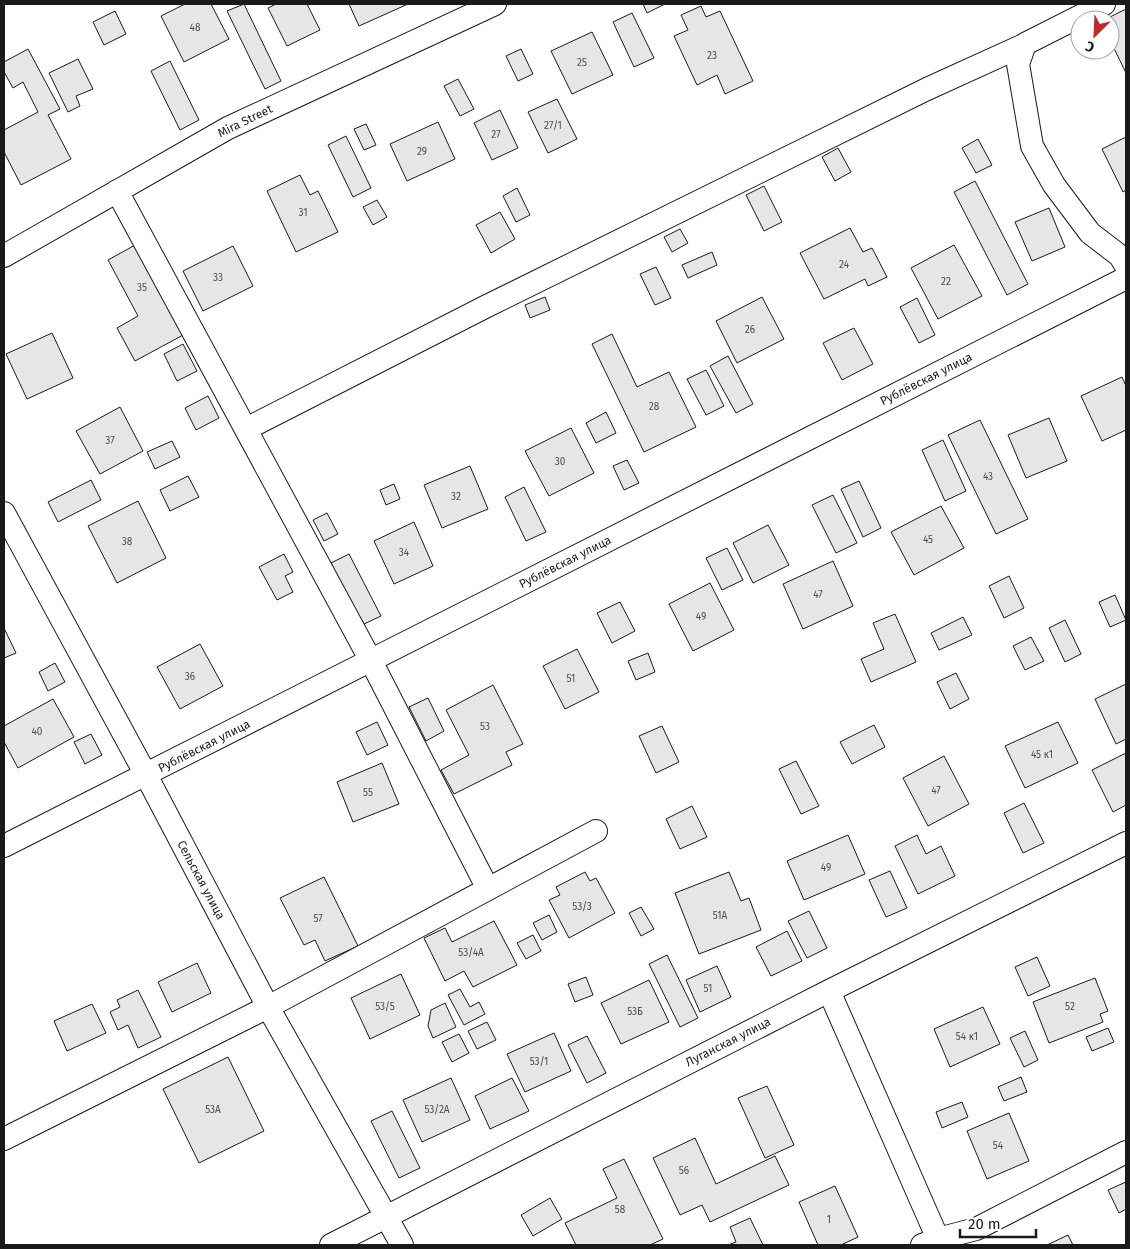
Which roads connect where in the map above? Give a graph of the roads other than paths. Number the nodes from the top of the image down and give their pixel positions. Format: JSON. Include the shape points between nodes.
{"nodes":[{"id":1,"x":494,"y":4,"type":"edge"},
{"id":2,"x":1104,"y":4,"type":"edge"},
{"id":3,"x":1026,"y":44,"type":"junction"},
{"id":4,"x":117,"y":191,"type":"junction"},
{"id":5,"x":4,"y":256,"type":"edge"},
{"id":6,"x":1126,"y":266,"type":"edge"},
{"id":7,"x":1126,"y":278,"type":"edge"},
{"id":8,"x":246,"y":429,"type":"junction"},
{"id":9,"x":4,"y":513,"type":"edge"},
{"id":10,"x":11,"y":544,"type":"edge"},
{"id":11,"x":371,"y":661,"type":"junction"},
{"id":12,"x":146,"y":775,"type":"junction"},
{"id":13,"x":596,"y":831,"type":"dead end"},
{"id":14,"x":1126,"y":843,"type":"edge"},
{"id":15,"x":4,"y":846,"type":"edge"},
{"id":16,"x":488,"y":889,"type":"junction"},
{"id":17,"x":829,"y":991,"type":"junction"},
{"id":18,"x":268,"y":1007,"type":"junction"},
{"id":19,"x":4,"y":1139,"type":"edge"},
{"id":20,"x":1126,"y":1152,"type":"edge"},
{"id":21,"x":387,"y":1217,"type":"junction"},
{"id":22,"x":934,"y":1243,"type":"edge"},
{"id":23,"x":331,"y":1245,"type":"edge"},
{"id":24,"x":402,"y":1245,"type":"edge"}],
"edges":[{"from":1,"to":4,"type":"street","name":"Mira Street","via":[[228,128]]},
{"from":2,"to":3,"type":"street"},
{"from":3,"to":6,"type":"street","via":[[1018,64],[1032,146],[1054,185],[1090,233],[1120,256]]},
{"from":3,"to":8,"type":"street","via":[[918,93]]},
{"from":4,"to":5,"type":"street","name":"Mira Street"},
{"from":4,"to":8,"type":"street"},
{"from":7,"to":11,"type":"street","name":"Рублёвская улица"},
{"from":8,"to":11,"type":"street"},
{"from":9,"to":10,"type":"street","name":"Сельская улица"},
{"from":10,"to":12,"type":"street","name":"Сельская улица"},
{"from":11,"to":12,"type":"street","name":"Рублёвская улица"},
{"from":11,"to":16,"type":"street"},
{"from":12,"to":15,"type":"street","name":"Рублёвская улица"},
{"from":12,"to":18,"type":"street","name":"Сельская улица"},
{"from":13,"to":16,"type":"street"},
{"from":14,"to":17,"type":"street","name":"Луганская улица"},
{"from":16,"to":18,"type":"street"},
{"from":17,"to":21,"type":"street","name":"Луганская улица"},
{"from":17,"to":22,"type":"street"},
{"from":18,"to":19,"type":"street"},
{"from":18,"to":21,"type":"street","name":"Сельская улица"},
{"from":20,"to":22,"type":"street","via":[[976,1229]]},
{"from":21,"to":23,"type":"street","name":"Луганская улица"},
{"from":21,"to":24,"type":"street","name":"Сельская улица"}]}
